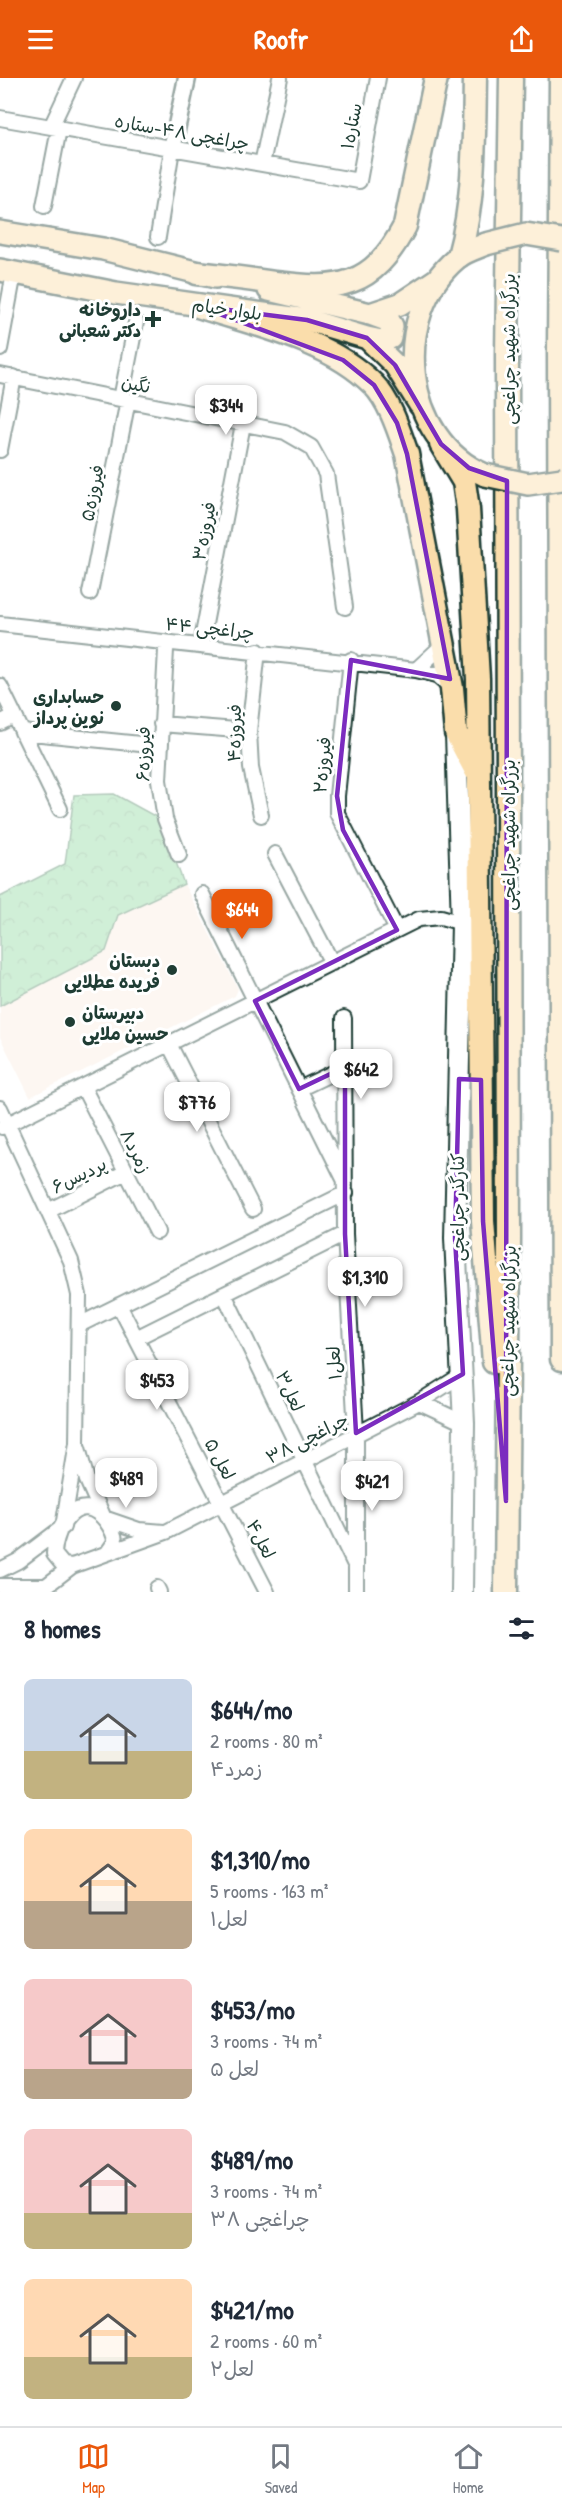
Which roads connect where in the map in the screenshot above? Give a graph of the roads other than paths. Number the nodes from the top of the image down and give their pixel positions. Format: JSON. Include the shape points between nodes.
{"nodes":[{"id":1,"x":74,"y":78,"type":"edge"},
{"id":2,"x":187,"y":78,"type":"edge"},
{"id":3,"x":280,"y":78,"type":"edge"},
{"id":4,"x":378,"y":78,"type":"edge"},
{"id":5,"x":436,"y":78,"type":"edge"},
{"id":6,"x":475,"y":78,"type":"edge"},
{"id":7,"x":511,"y":78,"type":"edge"},
{"id":8,"x":561,"y":78,"type":"edge"},
{"id":9,"x":0,"y":118,"type":"edge"},
{"id":10,"x":55,"y":128,"type":"junction"},
{"id":11,"x":172,"y":149,"type":"junction"},
{"id":12,"x":262,"y":164,"type":"junction"},
{"id":13,"x":359,"y":181,"type":"joint"},
{"id":14,"x":44,"y":206,"type":"dead end"},
{"id":15,"x":0,"y":232,"type":"edge"},
{"id":16,"x":158,"y":237,"type":"dead end"},
{"id":17,"x":562,"y":240,"type":"edge"},
{"id":18,"x":459,"y":256,"type":"junction"},
{"id":19,"x":7,"y":272,"type":"edge"},
{"id":20,"x":197,"y":273,"type":"junction"},
{"id":21,"x":436,"y":280,"type":"junction"},
{"id":22,"x":198,"y":306,"type":"junction"},
{"id":23,"x":370,"y":314,"type":"junction"},
{"id":24,"x":136,"y":322,"type":"dead end"},
{"id":25,"x":368,"y":338,"type":"junction"},
{"id":26,"x":0,"y":349,"type":"edge"},
{"id":27,"x":7,"y":376,"type":"edge"},
{"id":28,"x":124,"y":400,"type":"junction"},
{"id":29,"x":420,"y":405,"type":"junction"},
{"id":30,"x":243,"y":424,"type":"junction"},
{"id":31,"x":441,"y":444,"type":"junction"},
{"id":32,"x":0,"y":450,"type":"edge"},
{"id":33,"x":562,"y":479,"type":"edge"},
{"id":34,"x":90,"y":593,"type":"dead end"},
{"id":35,"x":345,"y":607,"type":"dead end"},
{"id":36,"x":0,"y":624,"type":"edge"},
{"id":37,"x":201,"y":645,"type":"junction"},
{"id":38,"x":443,"y":645,"type":"junction"},
{"id":39,"x":166,"y":650,"type":"dead end"},
{"id":40,"x":258,"y":651,"type":"junction"},
{"id":41,"x":351,"y":660,"type":"junction"},
{"id":42,"x":416,"y":670,"type":"junction"},
{"id":43,"x":0,"y":686,"type":"edge"},
{"id":44,"x":452,"y":688,"type":"junction"},
{"id":45,"x":14,"y":716,"type":"junction"},
{"id":46,"x":0,"y":723,"type":"edge"},
{"id":47,"x":161,"y":724,"type":"junction"},
{"id":48,"x":249,"y":731,"type":"junction"},
{"id":49,"x":22,"y":732,"type":"junction"},
{"id":50,"x":456,"y":733,"type":"junction"},
{"id":51,"x":160,"y":746,"type":"junction"},
{"id":52,"x":478,"y":774,"type":"junction"},
{"id":53,"x":60,"y":809,"type":"dead end"},
{"id":54,"x":261,"y":815,"type":"dead end"},
{"id":55,"x":477,"y":825,"type":"junction"},
{"id":56,"x":275,"y":854,"type":"dead end"},
{"id":57,"x":179,"y":855,"type":"dead end"},
{"id":58,"x":460,"y":871,"type":"junction"},
{"id":59,"x":202,"y":894,"type":"dead end"},
{"id":60,"x":462,"y":923,"type":"junction"},
{"id":61,"x":397,"y":930,"type":"junction"},
{"id":62,"x":332,"y":963,"type":"junction"},
{"id":63,"x":255,"y":1001,"type":"junction"},
{"id":64,"x":344,"y":1018,"type":"dead end"},
{"id":65,"x":169,"y":1044,"type":"junction"},
{"id":66,"x":345,"y":1067,"type":"junction"},
{"id":67,"x":83,"y":1087,"type":"junction"},
{"id":68,"x":299,"y":1089,"type":"junction"},
{"id":69,"x":0,"y":1108,"type":"edge"},
{"id":70,"x":4,"y":1126,"type":"edge"},
{"id":71,"x":126,"y":1172,"type":"junction"},
{"id":72,"x":346,"y":1188,"type":"junction"},
{"id":73,"x":253,"y":1209,"type":"dead end"},
{"id":74,"x":48,"y":1211,"type":"junction"},
{"id":75,"x":157,"y":1232,"type":"dead end"},
{"id":76,"x":345,"y":1234,"type":"junction"},
{"id":77,"x":224,"y":1294,"type":"junction"},
{"id":78,"x":119,"y":1305,"type":"junction"},
{"id":79,"x":81,"y":1324,"type":"junction"},
{"id":80,"x":136,"y":1338,"type":"junction"},
{"id":81,"x":562,"y":1359,"type":"edge"},
{"id":82,"x":463,"y":1374,"type":"junction"},
{"id":83,"x":419,"y":1402,"type":"junction"},
{"id":84,"x":464,"y":1423,"type":"junction"},
{"id":85,"x":356,"y":1433,"type":"junction"},
{"id":86,"x":77,"y":1443,"type":"junction"},
{"id":87,"x":303,"y":1461,"type":"junction"},
{"id":88,"x":506,"y":1500,"type":"junction"},
{"id":89,"x":222,"y":1503,"type":"junction"},
{"id":90,"x":104,"y":1518,"type":"junction"},
{"id":91,"x":63,"y":1527,"type":"junction"},
{"id":92,"x":166,"y":1532,"type":"junction"},
{"id":93,"x":108,"y":1552,"type":"junction"},
{"id":94,"x":72,"y":1566,"type":"junction"},
{"id":95,"x":356,"y":1567,"type":"junction"},
{"id":96,"x":0,"y":1570,"type":"edge"},
{"id":97,"x":0,"y":1586,"type":"edge"},
{"id":98,"x":48,"y":1589,"type":"edge"},
{"id":99,"x":267,"y":1592,"type":"edge"},
{"id":100,"x":356,"y":1592,"type":"edge"},
{"id":101,"x":462,"y":1592,"type":"edge"},
{"id":102,"x":506,"y":1592,"type":"edge"}],
"edges":[{"from":1,"to":10,"type":"street"},
{"from":2,"to":11,"type":"street"},
{"from":3,"to":12,"type":"street"},
{"from":4,"to":13,"type":"street","name":"ستاره۱"},
{"from":5,"to":20,"type":"highway","via":[[405,226],[375,267],[359,279],[316,288]]},
{"from":6,"to":18,"type":"highway","via":[[474,142],[466,231]]},
{"from":7,"to":88,"type":"highway","name":"بزرگراه شهید چراغچی","via":[[507,356]]},
{"from":8,"to":81,"type":"highway"},
{"from":9,"to":10,"type":"street","name":"چراغچی ۴۸-ستاره"},
{"from":10,"to":11,"type":"street","name":"چراغچی ۴۸-ستاره"},
{"from":10,"to":14,"type":"street"},
{"from":11,"to":12,"type":"street","name":"چراغچی ۴۸-ستاره"},
{"from":11,"to":16,"type":"street"},
{"from":12,"to":13,"type":"street","name":"چراغچی ۴۸-ستاره"},
{"from":15,"to":20,"type":"main road","name":"بلوار خیام","via":[[103,249]]},
{"from":17,"to":18,"type":"main road","bridge":true,"via":[[526,234]]},
{"from":18,"to":21,"type":"main road"},
{"from":19,"to":22,"type":"main road","name":"بلوار خیام"},
{"from":19,"to":26,"type":"street"},
{"from":20,"to":23,"type":"main road","name":"بلوار خیام"},
{"from":21,"to":23,"type":"main road","via":[[400,304]]},
{"from":21,"to":29,"type":"main road","via":[[417,323],[412,350]]},
{"from":22,"to":25,"type":"main road","name":"بلوار خیام","via":[[307,320]]},
{"from":22,"to":38,"type":"highway","via":[[297,339],[343,360],[374,385],[396,423],[406,454]]},
{"from":23,"to":25,"type":"main road","via":[[389,321],[392,333],[381,341]]},
{"from":24,"to":28,"type":"street","name":"فیروزه۵"},
{"from":25,"to":29,"type":"main road","name":"بلوار خیام","via":[[395,365]]},
{"from":27,"to":28,"type":"street","name":"نگین"},
{"from":27,"to":32,"type":"street"},
{"from":28,"to":30,"type":"street","name":"نگین"},
{"from":28,"to":34,"type":"street","name":"فیروزه۵"},
{"from":29,"to":31,"type":"main road","name":"بلوار خیام"},
{"from":30,"to":35,"type":"street","name":"نگین","via":[[285,432],[311,447],[326,474]]},
{"from":30,"to":37,"type":"street","name":"فیروزه۳"},
{"from":31,"to":33,"type":"main road","bridge":true,"via":[[469,468],[509,482],[528,484]]},
{"from":31,"to":52,"type":"highway","via":[[464,482],[468,509],[478,679]]},
{"from":36,"to":37,"type":"street","name":"چراغچی ۴۴"},
{"from":37,"to":40,"type":"street","name":"چراغچی ۴۴"},
{"from":38,"to":42,"type":"street"},
{"from":38,"to":44,"type":"highway"},
{"from":39,"to":47,"type":"street","name":"فیروزه۶"},
{"from":40,"to":41,"type":"street","name":"چراغچی ۴۴"},
{"from":40,"to":48,"type":"street","name":"فیروزه۴"},
{"from":41,"to":42,"type":"street","name":"چراغچی ۴۴"},
{"from":41,"to":61,"type":"street","name":"فیروزه۲","via":[[337,813]]},
{"from":42,"to":44,"type":"street","name":"چراغچی ۴۴","via":[[437,675]]},
{"from":43,"to":45,"type":"street"},
{"from":44,"to":50,"type":"highway"},
{"from":45,"to":46,"type":"street"},
{"from":45,"to":49,"type":"street"},
{"from":47,"to":48,"type":"street"},
{"from":47,"to":51,"type":"street","name":"فیروزه۶"},
{"from":48,"to":54,"type":"street","name":"فیروزه۴","via":[[251,768]]},
{"from":49,"to":51,"type":"street"},
{"from":49,"to":53,"type":"street"},
{"from":50,"to":52,"type":"highway"},
{"from":50,"to":58,"type":"main road"},
{"from":51,"to":57,"type":"street","name":"فیروزه۶","via":[[160,790],[165,819]]},
{"from":52,"to":55,"type":"highway"},
{"from":55,"to":58,"type":"main road","name":"کنارگذر چراغچی"},
{"from":55,"to":88,"type":"highway","via":[[483,1221]]},
{"from":56,"to":62,"type":"street"},
{"from":58,"to":60,"type":"main road","name":"کنارگذر چراغچی"},
{"from":59,"to":63,"type":"street"},
{"from":60,"to":61,"type":"street","via":[[427,916]]},
{"from":60,"to":82,"type":"main road","name":"کنارگذر چراغچی","via":[[456,1238]]},
{"from":61,"to":62,"type":"street"},
{"from":62,"to":63,"type":"street"},
{"from":63,"to":65,"type":"street"},
{"from":63,"to":68,"type":"street"},
{"from":64,"to":66,"type":"street","name":"لعل۱"},
{"from":65,"to":67,"type":"street"},
{"from":65,"to":73,"type":"street"},
{"from":66,"to":68,"type":"street"},
{"from":66,"to":72,"type":"street","name":"لعل۱"},
{"from":67,"to":70,"type":"street"},
{"from":67,"to":71,"type":"street","name":"زمرد۸"},
{"from":68,"to":72,"type":"street"},
{"from":69,"to":70,"type":"street"},
{"from":70,"to":74,"type":"street"},
{"from":71,"to":74,"type":"street","name":"پردیس۶"},
{"from":71,"to":75,"type":"street","name":"زمرد۸"},
{"from":72,"to":76,"type":"street","name":"لعل۱"},
{"from":72,"to":78,"type":"street"},
{"from":74,"to":79,"type":"street","via":[[71,1261]]},
{"from":76,"to":77,"type":"street"},
{"from":76,"to":85,"type":"street","name":"لعل۱"},
{"from":77,"to":80,"type":"street"},
{"from":77,"to":87,"type":"street","name":"لعل۳"},
{"from":78,"to":79,"type":"street"},
{"from":78,"to":80,"type":"street","name":"لعل ۵"},
{"from":79,"to":86,"type":"street"},
{"from":80,"to":89,"type":"street","name":"لعل ۵"},
{"from":82,"to":83,"type":"street","name":"چراغچی ۳۸"},
{"from":82,"to":84,"type":"main road","name":"کنارگذر چراغچی"},
{"from":83,"to":84,"type":"street"},
{"from":83,"to":85,"type":"street","name":"چراغچی ۳۸"},
{"from":84,"to":101,"type":"main road","name":"کنارگذر چراغچی"},
{"from":85,"to":87,"type":"street","name":"چراغچی ۳۸"},
{"from":85,"to":95,"type":"street","name":"لعل۱"},
{"from":86,"to":90,"type":"street","via":[[87,1480]]},
{"from":86,"to":91,"type":"street"},
{"from":87,"to":89,"type":"street","name":"چراغچی ۳۸"},
{"from":87,"to":95,"type":"street","name":"لعل۳"},
{"from":88,"to":102,"type":"highway","name":"بزرگراه شهید چراغچی"},
{"from":89,"to":92,"type":"street","name":"چراغچی ۳۸"},
{"from":89,"to":99,"type":"street","name":"لعل۴"},
{"from":90,"to":91,"type":"street","via":[[82,1507],[71,1513]]},
{"from":90,"to":92,"type":"street","via":[[139,1530]]},
{"from":90,"to":93,"type":"street","via":[[115,1538]]},
{"from":91,"to":94,"type":"street","via":[[54,1554],[63,1565]]},
{"from":91,"to":96,"type":"street","via":[[18,1562]]},
{"from":92,"to":93,"type":"street","name":"چراغچی ۳۸"},
{"from":93,"to":94,"type":"street"},
{"from":94,"to":98,"type":"street"},
{"from":95,"to":100,"type":"street","name":"لعل۱"},
{"from":97,"to":98,"type":"street"}]}
